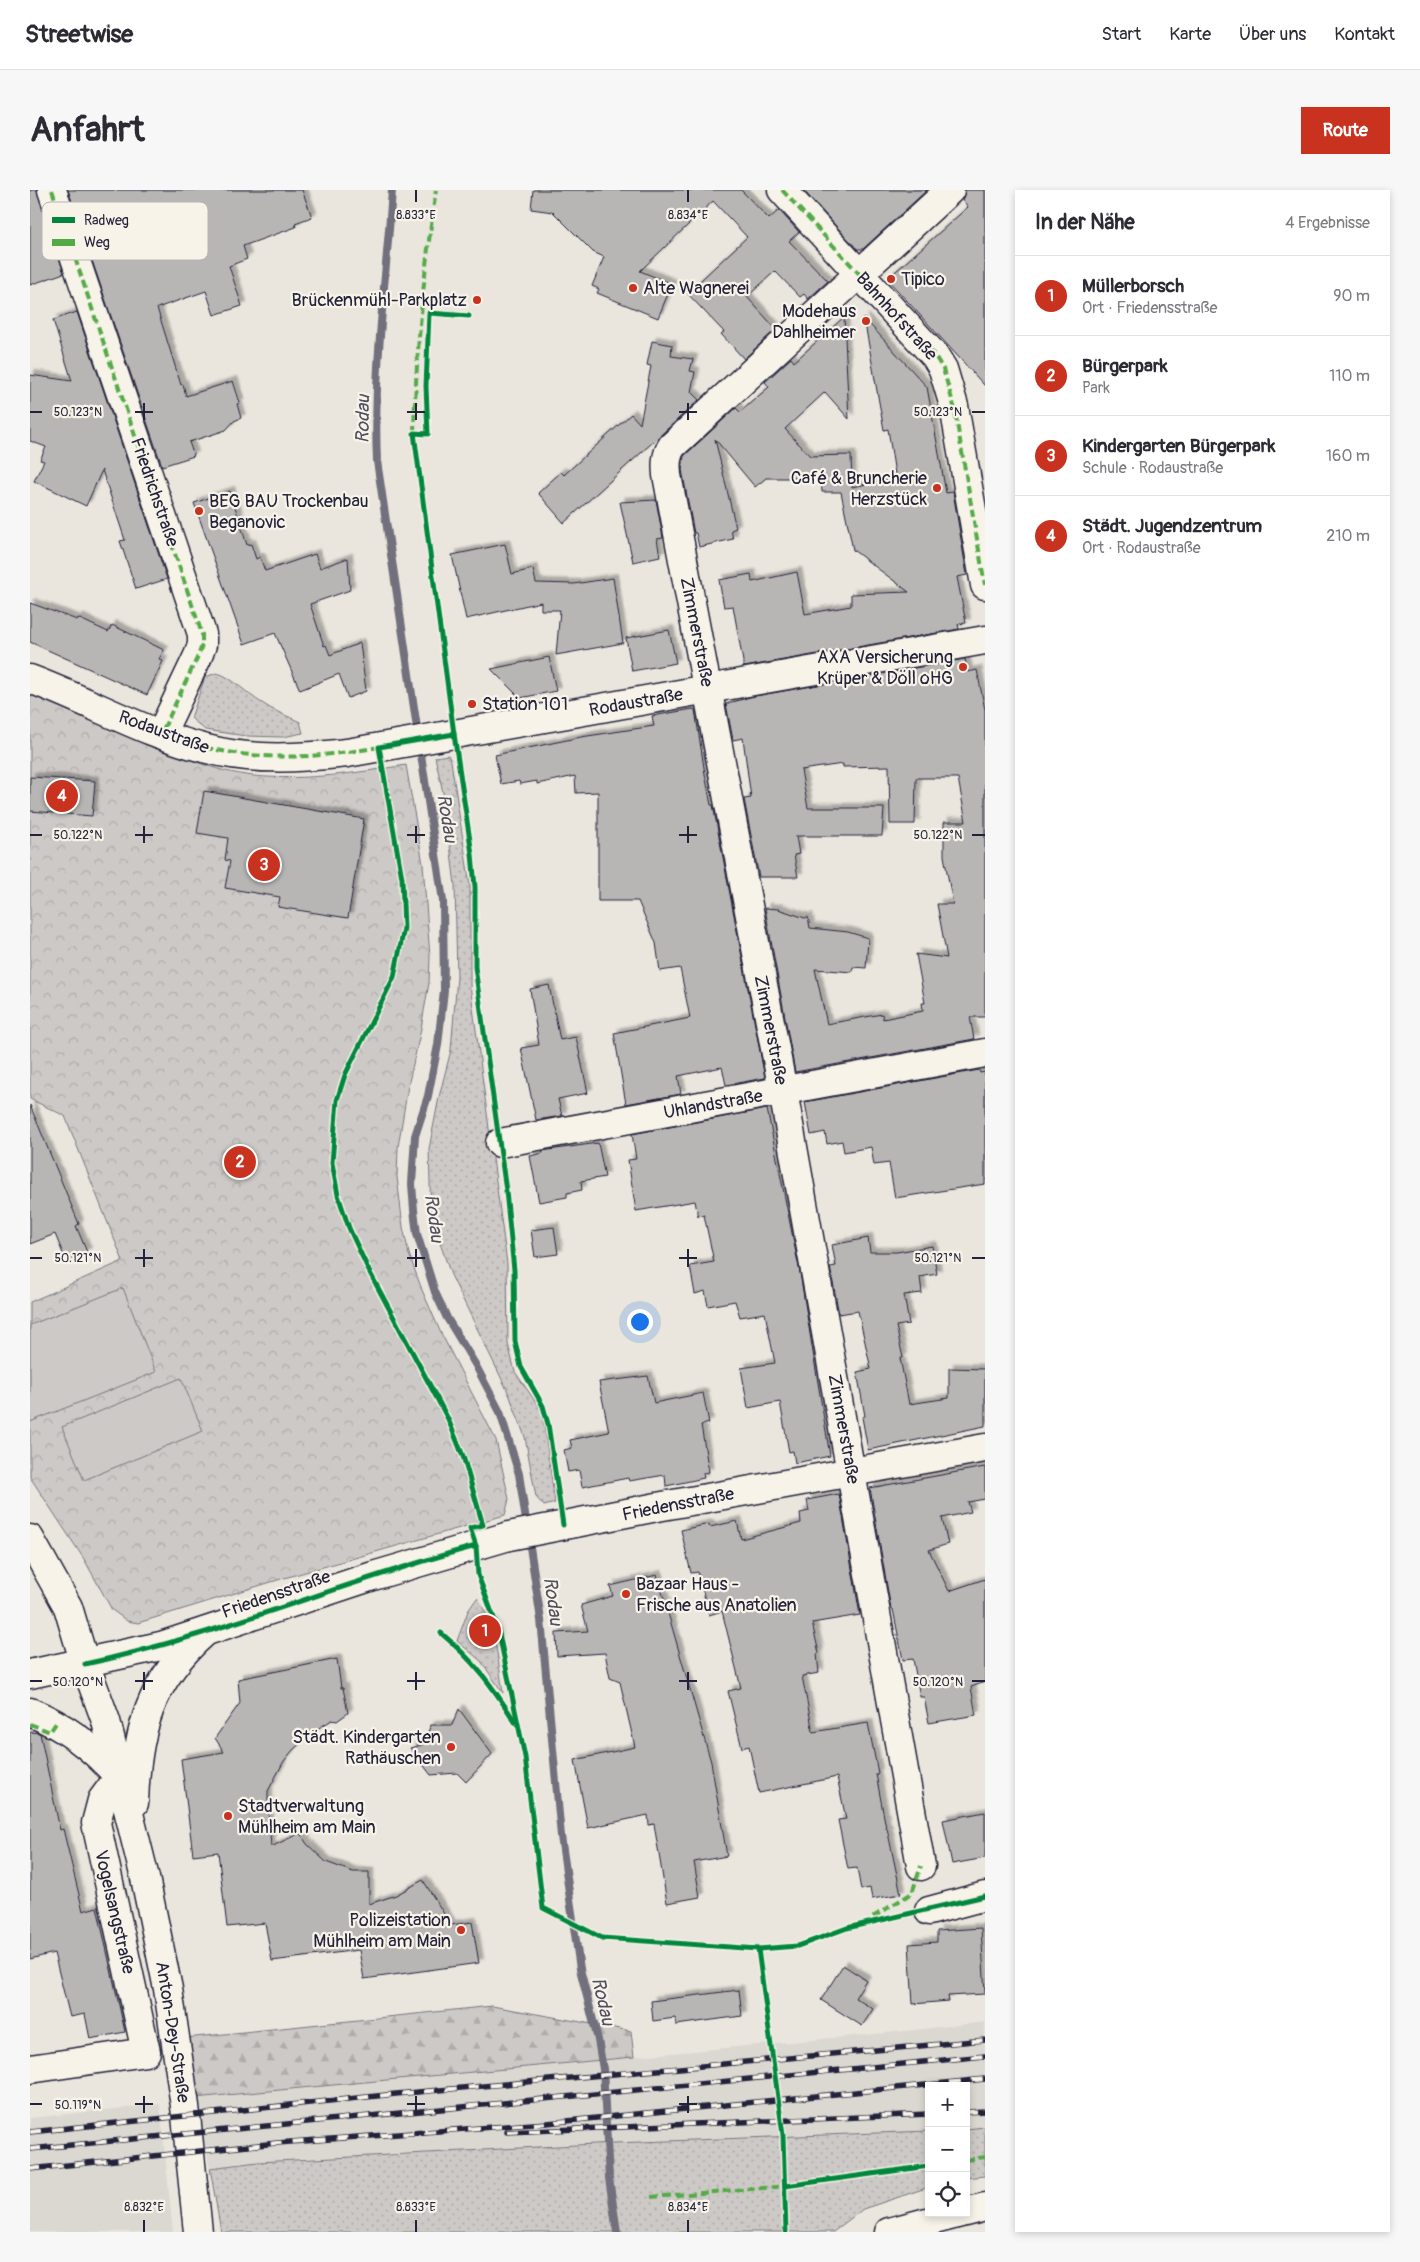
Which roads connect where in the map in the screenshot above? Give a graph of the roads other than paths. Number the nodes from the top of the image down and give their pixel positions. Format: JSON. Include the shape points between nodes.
{"nodes":[{"id":1,"x":52,"y":190,"type":"edge"},
{"id":2,"x":782,"y":190,"type":"edge"},
{"id":3,"x":950,"y":190,"type":"edge"},
{"id":4,"x":56,"y":202,"type":"edge"},
{"id":5,"x":76,"y":260,"type":"edge"},
{"id":6,"x":858,"y":275,"type":"junction"},
{"id":7,"x":985,"y":585,"type":"edge"},
{"id":8,"x":985,"y":640,"type":"edge"},
{"id":9,"x":30,"y":679,"type":"edge"},
{"id":10,"x":708,"y":690,"type":"junction"},
{"id":11,"x":161,"y":734,"type":"junction"},
{"id":12,"x":985,"y":1054,"type":"edge"},
{"id":13,"x":783,"y":1091,"type":"junction"},
{"id":14,"x":500,"y":1143,"type":"dead end"},
{"id":15,"x":985,"y":1448,"type":"edge"},
{"id":16,"x":852,"y":1472,"type":"junction"},
{"id":17,"x":30,"y":1539,"type":"edge"},
{"id":18,"x":205,"y":1632,"type":"junction"},
{"id":19,"x":85,"y":1664,"type":"junction"},
{"id":20,"x":30,"y":1674,"type":"edge"},
{"id":21,"x":30,"y":1712,"type":"edge"},
{"id":22,"x":119,"y":1777,"type":"junction"},
{"id":23,"x":133,"y":1835,"type":"junction"},
{"id":24,"x":921,"y":1866,"type":"dead end"},
{"id":25,"x":985,"y":1896,"type":"edge"},
{"id":26,"x":929,"y":1910,"type":"dead end"},
{"id":27,"x":30,"y":2069,"type":"edge"},
{"id":28,"x":985,"y":2207,"type":"edge"},
{"id":29,"x":970,"y":2211,"type":"edge"},
{"id":30,"x":946,"y":2217,"type":"edge"},
{"id":31,"x":198,"y":2232,"type":"edge"},
{"id":32,"x":890,"y":2232,"type":"edge"}],
"edges":[{"from":1,"to":4,"type":"street","name":"Friedrichstraße"},
{"from":2,"to":6,"type":"street","name":"Bahnhofstraße"},
{"from":3,"to":6,"type":"street","name":"Zimmerstraße"},
{"from":5,"to":11,"type":"street","name":"Friedrichstraße","via":[[202,634],[198,656]]},
{"from":6,"to":7,"type":"street","name":"Bahnhofstraße","via":[[935,356],[943,369],[954,406]]},
{"from":6,"to":10,"type":"street","name":"Zimmerstraße","via":[[668,453],[667,475]]},
{"from":8,"to":10,"type":"street","name":"Rodaustraße"},
{"from":9,"to":11,"type":"street","name":"Rodaustraße"},
{"from":10,"to":11,"type":"street","name":"Rodaustraße","via":[[316,756],[262,757],[208,750]]},
{"from":10,"to":13,"type":"street","name":"Zimmerstraße"},
{"from":12,"to":13,"type":"street","name":"Uhlandstraße"},
{"from":13,"to":14,"type":"street","name":"Uhlandstraße"},
{"from":13,"to":16,"type":"street","name":"Zimmerstraße"},
{"from":15,"to":16,"type":"street","name":"Friedensstraße"},
{"from":16,"to":18,"type":"street","name":"Friedensstraße","via":[[509,1536],[373,1576]]},
{"from":16,"to":24,"type":"street","name":"Zimmerstraße"},
{"from":17,"to":19,"type":"street","name":"Anton-Dey-Straße","via":[[68,1608]]},
{"from":18,"to":19,"type":"street","name":"Friedensstraße","via":[[144,1651]]},
{"from":18,"to":23,"type":"street","name":"Anton-Dey-Straße","via":[[171,1667],[148,1710],[140,1738],[135,1778]]},
{"from":19,"to":20,"type":"street","name":"Friedensstraße"},
{"from":19,"to":22,"type":"street","name":"Anton-Dey-Straße","via":[[106,1721]]},
{"from":21,"to":22,"type":"street","via":[[74,1735]]},
{"from":22,"to":23,"type":"street","name":"Anton-Dey-Straße"},
{"from":22,"to":27,"type":"street","name":"Vogelsangstraße","via":[[102,1800],[96,1823],[147,2058]]},
{"from":23,"to":31,"type":"street","name":"Anton-Dey-Straße","via":[[168,1989],[185,2106]]},
{"from":25,"to":26,"type":"street"},
{"from":28,"to":29,"type":"street"},
{"from":30,"to":32,"type":"street"}]}
